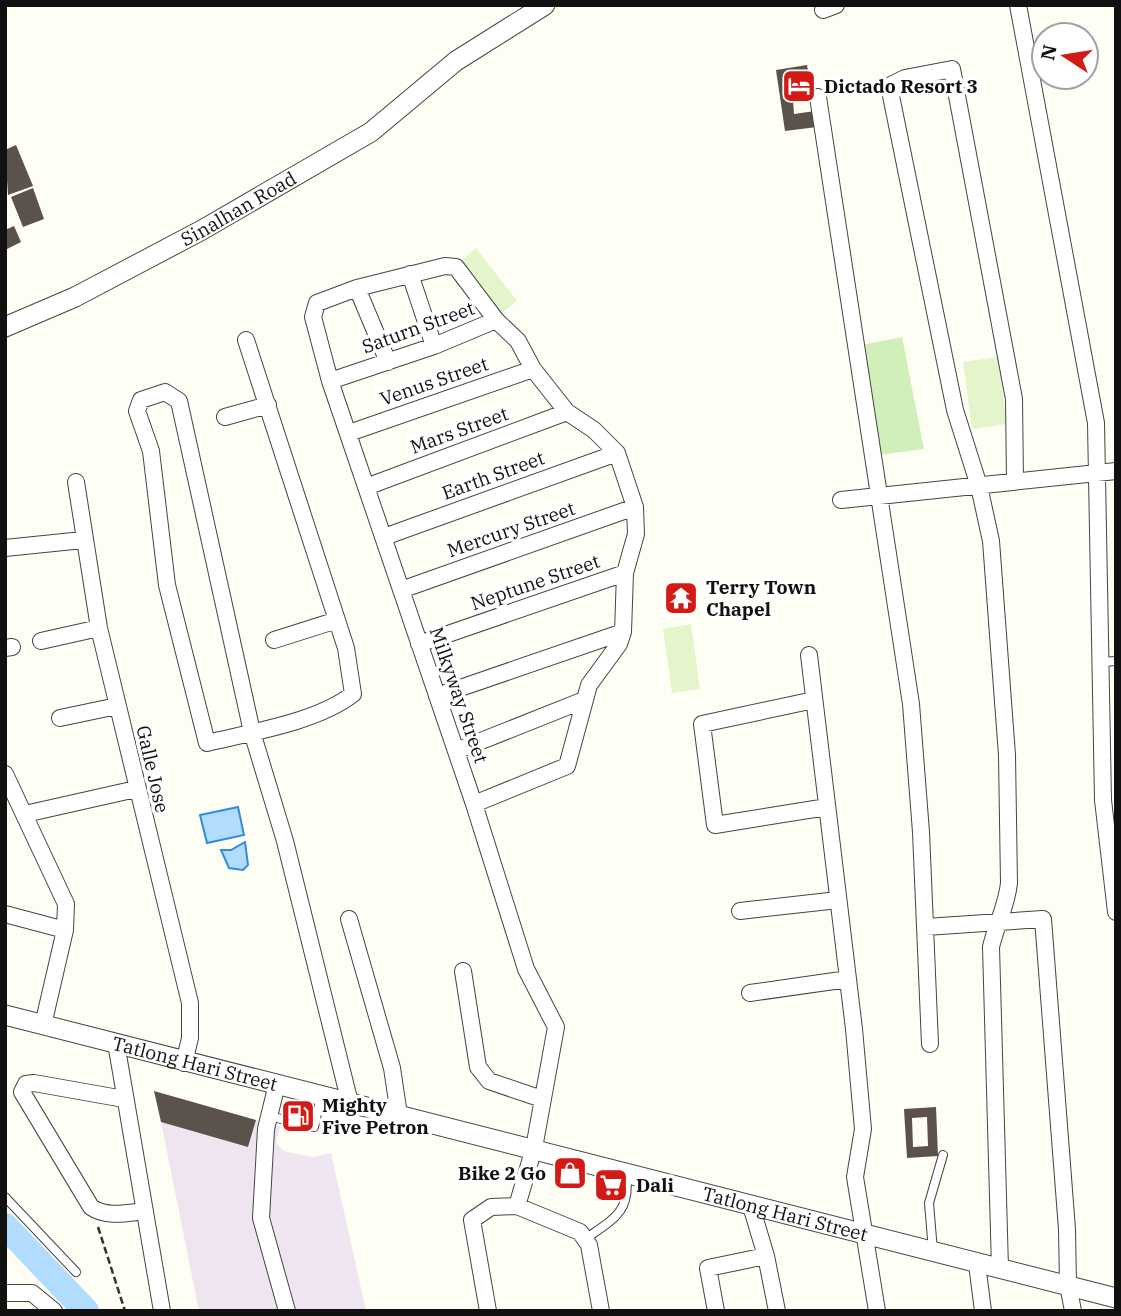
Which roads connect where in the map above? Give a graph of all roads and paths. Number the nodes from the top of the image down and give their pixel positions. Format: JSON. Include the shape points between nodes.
{"nodes":[{"id":1,"x":544,"y":5,"type":"edge"},
{"id":2,"x":1018,"y":5,"type":"edge"},
{"id":3,"x":818,"y":97,"type":"dead end"},
{"id":4,"x":410,"y":274,"type":"junction"},
{"id":5,"x":357,"y":288,"type":"junction"},
{"id":6,"x":496,"y":320,"type":"junction"},
{"id":7,"x":5,"y":327,"type":"edge"},
{"id":8,"x":246,"y":340,"type":"dead end"},
{"id":9,"x":434,"y":346,"type":"junction"},
{"id":10,"x":388,"y":362,"type":"junction"},
{"id":11,"x":533,"y":369,"type":"junction"},
{"id":12,"x":330,"y":380,"type":"junction"},
{"id":13,"x":268,"y":405,"type":"junction"},
{"id":14,"x":567,"y":412,"type":"junction"},
{"id":15,"x":225,"y":417,"type":"dead end"},
{"id":16,"x":349,"y":433,"type":"junction"},
{"id":17,"x":617,"y":453,"type":"junction"},
{"id":18,"x":1116,"y":471,"type":"edge"},
{"id":19,"x":1097,"y":474,"type":"junction"},
{"id":20,"x":1015,"y":481,"type":"junction"},
{"id":21,"x":76,"y":482,"type":"dead end"},
{"id":22,"x":979,"y":486,"type":"junction"},
{"id":23,"x":366,"y":487,"type":"junction"},
{"id":24,"x":880,"y":496,"type":"junction"},
{"id":25,"x":841,"y":500,"type":"dead end"},
{"id":26,"x":635,"y":507,"type":"junction"},
{"id":27,"x":384,"y":537,"type":"junction"},
{"id":28,"x":83,"y":540,"type":"junction"},
{"id":29,"x":5,"y":548,"type":"edge"},
{"id":30,"x":625,"y":573,"type":"junction"},
{"id":31,"x":401,"y":590,"type":"junction"},
{"id":32,"x":337,"y":620,"type":"junction"},
{"id":33,"x":99,"y":628,"type":"junction"},
{"id":34,"x":623,"y":632,"type":"junction"},
{"id":35,"x":274,"y":640,"type":"dead end"},
{"id":36,"x":41,"y":641,"type":"dead end"},
{"id":37,"x":419,"y":644,"type":"junction"},
{"id":38,"x":809,"y":655,"type":"dead end"},
{"id":39,"x":1109,"y":662,"type":"edge"},
{"id":40,"x":437,"y":696,"type":"junction"},
{"id":41,"x":584,"y":700,"type":"junction"},
{"id":42,"x":814,"y":700,"type":"junction"},
{"id":43,"x":117,"y":706,"type":"junction"},
{"id":44,"x":60,"y":718,"type":"dead end"},
{"id":45,"x":253,"y":732,"type":"junction"},
{"id":46,"x":456,"y":751,"type":"junction"},
{"id":47,"x":5,"y":774,"type":"edge"},
{"id":48,"x":136,"y":789,"type":"junction"},
{"id":49,"x":474,"y":804,"type":"junction"},
{"id":50,"x":827,"y":807,"type":"junction"},
{"id":51,"x":25,"y":814,"type":"junction"},
{"id":52,"x":838,"y":900,"type":"junction"},
{"id":53,"x":740,"y":911,"type":"dead end"},
{"id":54,"x":1116,"y":912,"type":"edge"},
{"id":55,"x":5,"y":914,"type":"edge"},
{"id":56,"x":349,"y":919,"type":"dead end"},
{"id":57,"x":996,"y":923,"type":"junction"},
{"id":58,"x":926,"y":927,"type":"junction"},
{"id":59,"x":65,"y":930,"type":"junction"},
{"id":60,"x":463,"y":971,"type":"dead end"},
{"id":61,"x":848,"y":979,"type":"junction"},
{"id":62,"x":750,"y":993,"type":"dead end"},
{"id":63,"x":5,"y":1015,"type":"edge"},
{"id":64,"x":43,"y":1025,"type":"junction"},
{"id":65,"x":116,"y":1043,"type":"junction"},
{"id":66,"x":930,"y":1044,"type":"dead end"},
{"id":67,"x":184,"y":1063,"type":"junction"},
{"id":68,"x":277,"y":1084,"type":"junction"},
{"id":69,"x":321,"y":1096,"type":"junction"},
{"id":70,"x":124,"y":1099,"type":"junction"},
{"id":71,"x":542,"y":1099,"type":"junction"},
{"id":72,"x":350,"y":1103,"type":"junction"},
{"id":73,"x":398,"y":1115,"type":"junction"},
{"id":74,"x":269,"y":1116,"type":"junction"},
{"id":75,"x":534,"y":1148,"type":"junction"},
{"id":76,"x":943,"y":1155,"type":"dead end"},
{"id":77,"x":626,"y":1173,"type":"junction"},
{"id":78,"x":5,"y":1197,"type":"edge"},
{"id":79,"x":517,"y":1206,"type":"junction"},
{"id":80,"x":751,"y":1206,"type":"junction"},
{"id":81,"x":145,"y":1212,"type":"junction"},
{"id":82,"x":99,"y":1213,"type":"junction"},
{"id":83,"x":862,"y":1234,"type":"junction"},
{"id":84,"x":585,"y":1239,"type":"junction"},
{"id":85,"x":933,"y":1254,"type":"junction"},
{"id":86,"x":766,"y":1256,"type":"junction"},
{"id":87,"x":977,"y":1264,"type":"junction"},
{"id":88,"x":1000,"y":1268,"type":"junction"},
{"id":89,"x":76,"y":1272,"type":"dead end"},
{"id":90,"x":1068,"y":1285,"type":"junction"},
{"id":91,"x":5,"y":1293,"type":"edge"},
{"id":92,"x":1116,"y":1298,"type":"edge"},
{"id":93,"x":54,"y":1311,"type":"edge"},
{"id":94,"x":125,"y":1311,"type":"edge"},
{"id":95,"x":162,"y":1311,"type":"edge"},
{"id":96,"x":287,"y":1311,"type":"edge"},
{"id":97,"x":488,"y":1311,"type":"edge"},
{"id":98,"x":601,"y":1311,"type":"edge"},
{"id":99,"x":716,"y":1311,"type":"edge"},
{"id":100,"x":777,"y":1311,"type":"edge"},
{"id":101,"x":877,"y":1311,"type":"edge"},
{"id":102,"x":983,"y":1311,"type":"edge"},
{"id":103,"x":1073,"y":1311,"type":"edge"}],
"edges":[{"from":1,"to":7,"type":"street","name":"Sinalhan Road","via":[[456,61],[371,132],[202,230],[75,297]]},
{"from":2,"to":19,"type":"street","via":[[1091,386]]},
{"from":3,"to":24,"type":"street"},
{"from":4,"to":5,"type":"street"},
{"from":4,"to":6,"type":"street","via":[[456,267]]},
{"from":4,"to":9,"type":"street"},
{"from":5,"to":10,"type":"street"},
{"from":5,"to":12,"type":"street","name":"Milkyway Street","via":[[317,303],[313,317]]},
{"from":6,"to":9,"type":"street","name":"Saturn Street"},
{"from":6,"to":11,"type":"street","name":"Saturn Street","via":[[518,341]]},
{"from":8,"to":13,"type":"street"},
{"from":9,"to":10,"type":"street","name":"Saturn Street"},
{"from":10,"to":12,"type":"street","name":"Saturn Street"},
{"from":11,"to":14,"type":"street","name":"Saturn Street"},
{"from":11,"to":16,"type":"street","name":"Venus Street"},
{"from":12,"to":16,"type":"street","name":"Milkyway Street"},
{"from":13,"to":15,"type":"street"},
{"from":13,"to":32,"type":"street"},
{"from":14,"to":17,"type":"street","name":"Saturn Street"},
{"from":14,"to":23,"type":"street","name":"Mars Street"},
{"from":16,"to":23,"type":"street","name":"Milkyway Street"},
{"from":17,"to":26,"type":"street","name":"Saturn Street"},
{"from":17,"to":27,"type":"street","name":"Earth Street"},
{"from":18,"to":19,"type":"street"},
{"from":19,"to":20,"type":"street"},
{"from":19,"to":39,"type":"street"},
{"from":20,"to":22,"type":"street"},
{"from":20,"to":22,"type":"street","via":[[1014,399],[952,69],[905,78],[890,86],[955,410]]},
{"from":21,"to":28,"type":"street","name":"Galle Jose"},
{"from":22,"to":24,"type":"street"},
{"from":22,"to":57,"type":"street","via":[[991,541],[1007,755],[1009,883],[1008,898]]},
{"from":23,"to":27,"type":"street","name":"Milkyway Street"},
{"from":24,"to":25,"type":"street"},
{"from":24,"to":58,"type":"street","via":[[911,704]]},
{"from":26,"to":30,"type":"street","name":"Saturn Street","via":[[636,534]]},
{"from":26,"to":31,"type":"street","name":"Mercury Street"},
{"from":27,"to":31,"type":"street","name":"Milkyway Street"},
{"from":28,"to":29,"type":"street"},
{"from":28,"to":33,"type":"street","name":"Galle Jose"},
{"from":30,"to":34,"type":"street","name":"Saturn Street"},
{"from":30,"to":37,"type":"street","name":"Neptune Street"},
{"from":31,"to":37,"type":"street","name":"Milkyway Street"},
{"from":32,"to":35,"type":"street"},
{"from":32,"to":45,"type":"street","via":[[353,677],[353,694],[336,707]]},
{"from":33,"to":36,"type":"street"},
{"from":33,"to":43,"type":"street","name":"Galle Jose"},
{"from":34,"to":40,"type":"street"},
{"from":34,"to":41,"type":"street","name":"Saturn Street"},
{"from":37,"to":40,"type":"street","name":"Milkyway Street"},
{"from":38,"to":42,"type":"street"},
{"from":39,"to":54,"type":"street","via":[[1103,800]]},
{"from":40,"to":46,"type":"street","name":"Milkyway Street"},
{"from":41,"to":46,"type":"street"},
{"from":41,"to":49,"type":"street","name":"Saturn Street","via":[[567,766]]},
{"from":42,"to":50,"type":"street"},
{"from":42,"to":50,"type":"street","via":[[702,723],[715,825]]},
{"from":43,"to":44,"type":"street"},
{"from":43,"to":48,"type":"street","name":"Galle Jose"},
{"from":45,"to":45,"type":"street","via":[[207,743],[167,585],[151,451],[137,411],[141,400],[152,395],[165,393],[179,401]]},
{"from":45,"to":72,"type":"street"},
{"from":46,"to":49,"type":"street","name":"Milkyway Street"},
{"from":47,"to":51,"type":"street"},
{"from":48,"to":51,"type":"street"},
{"from":48,"to":67,"type":"street","name":"Galle Jose","via":[[190,1003]]},
{"from":49,"to":71,"type":"street","name":"Milkyway Street","via":[[526,969],[556,1027]]},
{"from":50,"to":52,"type":"street"},
{"from":51,"to":59,"type":"street","via":[[66,904]]},
{"from":52,"to":53,"type":"street"},
{"from":52,"to":61,"type":"street"},
{"from":55,"to":59,"type":"street"},
{"from":56,"to":73,"type":"street","via":[[392,1068]]},
{"from":57,"to":58,"type":"street"},
{"from":57,"to":88,"type":"street","via":[[991,947]]},
{"from":57,"to":90,"type":"street","via":[[1043,919]]},
{"from":58,"to":66,"type":"street"},
{"from":59,"to":64,"type":"street"},
{"from":60,"to":71,"type":"street","via":[[483,1076]]},
{"from":61,"to":62,"type":"street"},
{"from":61,"to":83,"type":"street","via":[[863,1129],[855,1177]]},
{"from":63,"to":64,"type":"street","name":"Tatlong Hari Street"},
{"from":64,"to":65,"type":"street","name":"Tatlong Hari Street"},
{"from":65,"to":67,"type":"street","name":"Tatlong Hari Street"},
{"from":65,"to":70,"type":"street"},
{"from":67,"to":68,"type":"street","name":"Tatlong Hari Street"},
{"from":68,"to":69,"type":"street","name":"Tatlong Hari Street"},
{"from":68,"to":74,"type":"street"},
{"from":69,"to":72,"type":"street","name":"Tatlong Hari Street"},
{"from":69,"to":74,"type":"lane","via":[[314,1127]]},
{"from":70,"to":81,"type":"street"},
{"from":70,"to":82,"type":"street","via":[[34,1083],[26,1084],[22,1092],[91,1207]]},
{"from":71,"to":75,"type":"street","name":"Milkyway Street"},
{"from":72,"to":73,"type":"street","name":"Tatlong Hari Street"},
{"from":73,"to":75,"type":"street","name":"Tatlong Hari Street"},
{"from":74,"to":96,"type":"street","via":[[261,1218]]},
{"from":75,"to":77,"type":"street","name":"Tatlong Hari Street"},
{"from":75,"to":79,"type":"street","name":"Milkyway Street"},
{"from":76,"to":85,"type":"lane","via":[[929,1203]]},
{"from":77,"to":80,"type":"street","name":"Tatlong Hari Street"},
{"from":77,"to":84,"type":"lane","via":[[629,1194],[625,1205]]},
{"from":78,"to":89,"type":"lane"},
{"from":79,"to":84,"type":"street","via":[[580,1232]]},
{"from":79,"to":97,"type":"street","via":[[491,1207],[472,1220]]},
{"from":80,"to":83,"type":"street","name":"Tatlong Hari Street"},
{"from":80,"to":86,"type":"street"},
{"from":81,"to":82,"type":"street"},
{"from":81,"to":95,"type":"street"},
{"from":82,"to":94,"type":"path","via":[[97,1225]]},
{"from":83,"to":85,"type":"street","name":"Tatlong Hari Street"},
{"from":83,"to":101,"type":"street"},
{"from":84,"to":98,"type":"street"},
{"from":85,"to":87,"type":"street","name":"Tatlong Hari Street"},
{"from":86,"to":99,"type":"street","via":[[708,1268]]},
{"from":86,"to":100,"type":"street"},
{"from":87,"to":88,"type":"street","name":"Tatlong Hari Street"},
{"from":87,"to":102,"type":"street"},
{"from":88,"to":90,"type":"street","name":"Tatlong Hari Street"},
{"from":90,"to":92,"type":"street","name":"Tatlong Hari Street"},
{"from":90,"to":103,"type":"street"},
{"from":91,"to":93,"type":"street","via":[[32,1293]]}]}
